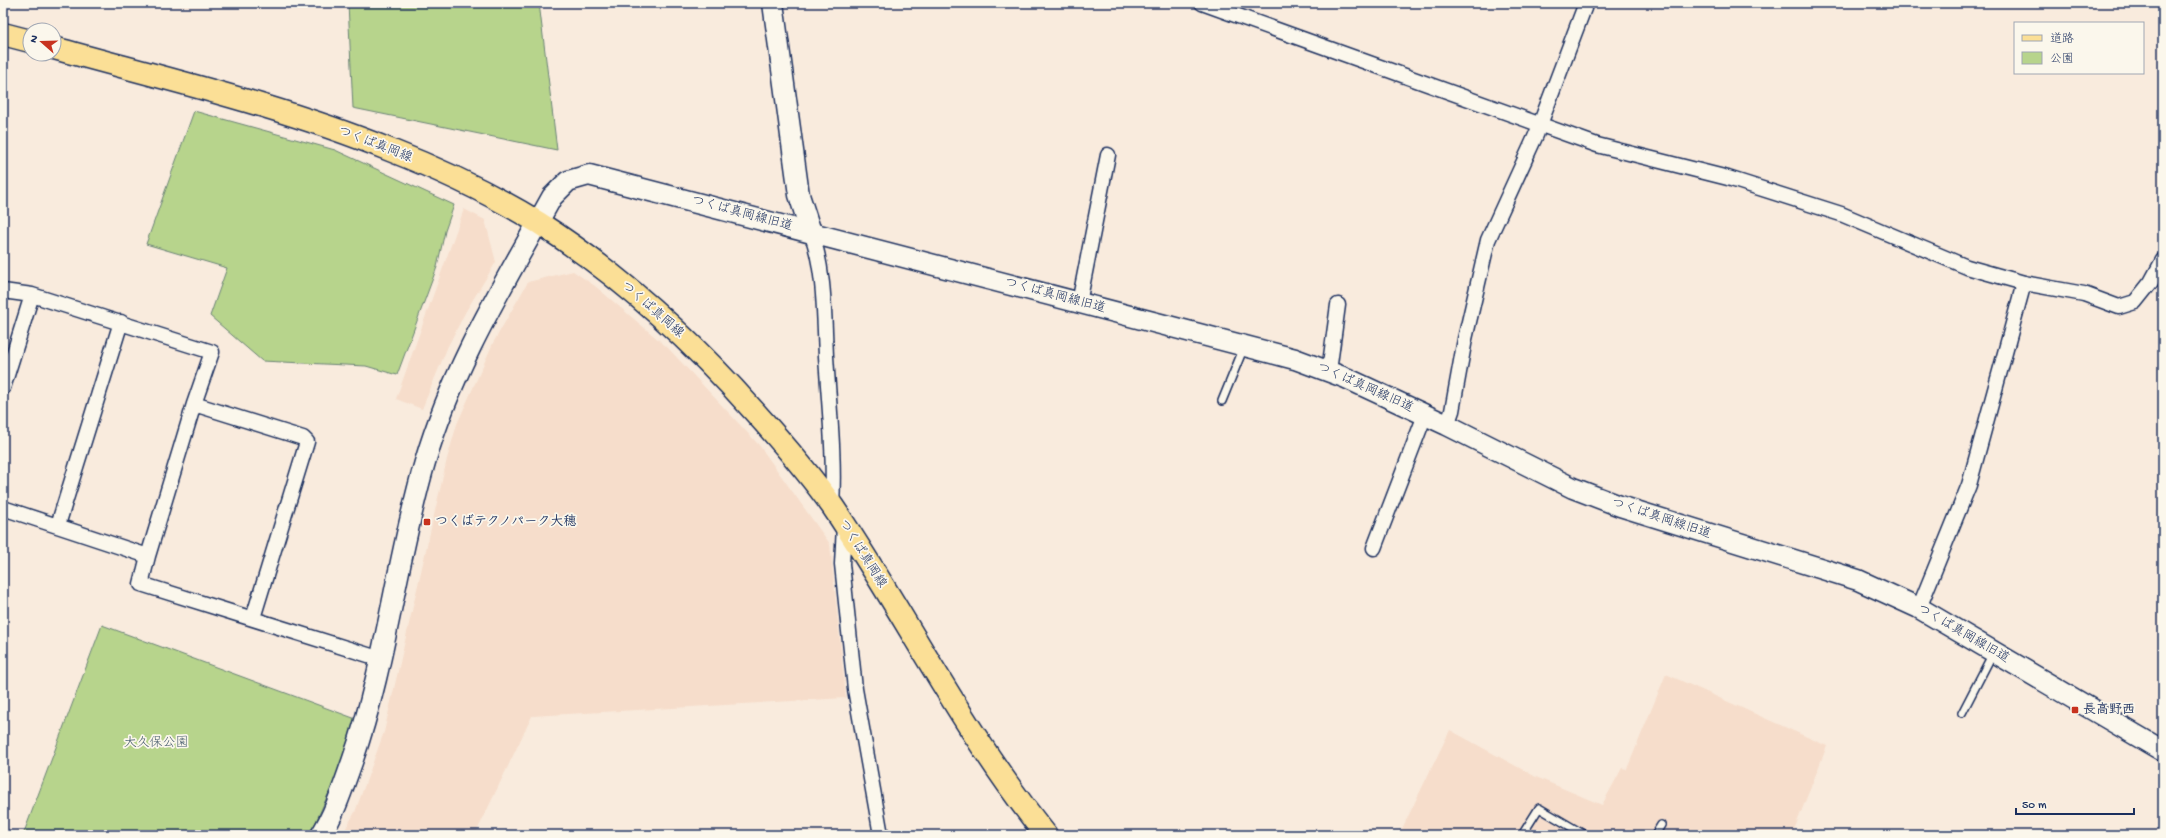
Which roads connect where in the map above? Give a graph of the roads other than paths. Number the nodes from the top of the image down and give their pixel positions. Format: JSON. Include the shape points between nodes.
{"nodes":[{"id":1,"x":773,"y":3,"type":"edge"},
{"id":2,"x":1202,"y":3,"type":"edge"},
{"id":3,"x":1586,"y":3,"type":"edge"},
{"id":4,"x":3,"y":34,"type":"edge"},
{"id":5,"x":22,"y":39,"type":"edge"},
{"id":6,"x":62,"y":50,"type":"edge"},
{"id":7,"x":1540,"y":125,"type":"junction"},
{"id":8,"x":1108,"y":155,"type":"dead end"},
{"id":9,"x":538,"y":222,"type":"junction"},
{"id":10,"x":811,"y":232,"type":"junction"},
{"id":11,"x":2163,"y":260,"type":"edge"},
{"id":12,"x":2024,"y":283,"type":"junction"},
{"id":13,"x":3,"y":291,"type":"edge"},
{"id":14,"x":32,"y":295,"type":"junction"},
{"id":15,"x":1079,"y":302,"type":"junction"},
{"id":16,"x":1338,"y":305,"type":"dead end"},
{"id":17,"x":121,"y":322,"type":"junction"},
{"id":18,"x":1244,"y":345,"type":"junction"},
{"id":19,"x":1329,"y":371,"type":"junction"},
{"id":20,"x":3,"y":388,"type":"edge"},
{"id":21,"x":1222,"y":401,"type":"dead end"},
{"id":22,"x":194,"y":404,"type":"junction"},
{"id":23,"x":1425,"y":415,"type":"junction"},
{"id":24,"x":1447,"y":425,"type":"junction"},
{"id":25,"x":832,"y":506,"type":"junction"},
{"id":26,"x":3,"y":508,"type":"edge"},
{"id":27,"x":58,"y":525,"type":"junction"},
{"id":28,"x":844,"y":526,"type":"junction"},
{"id":29,"x":1374,"y":548,"type":"dead end"},
{"id":30,"x":148,"y":556,"type":"junction"},
{"id":31,"x":1919,"y":608,"type":"junction"},
{"id":32,"x":253,"y":618,"type":"junction"},
{"id":33,"x":1994,"y":652,"type":"junction"},
{"id":34,"x":381,"y":659,"type":"junction"},
{"id":35,"x":1962,"y":713,"type":"dead end"},
{"id":36,"x":2163,"y":751,"type":"edge"},
{"id":37,"x":1661,"y":825,"type":"dead end"},
{"id":38,"x":321,"y":835,"type":"edge"},
{"id":39,"x":881,"y":835,"type":"edge"},
{"id":40,"x":1046,"y":835,"type":"edge"},
{"id":41,"x":1522,"y":835,"type":"edge"},
{"id":42,"x":1585,"y":835,"type":"edge"},
{"id":43,"x":1655,"y":835,"type":"edge"}],
"edges":[{"from":1,"to":10,"type":"street","via":[[799,195]]},
{"from":2,"to":7,"type":"street"},
{"from":3,"to":7,"type":"street"},
{"from":4,"to":5,"type":"main road"},
{"from":6,"to":9,"type":"main road","name":"つくば真岡線","via":[[285,113],[356,137],[440,171]]},
{"from":7,"to":12,"type":"street","via":[[1597,145],[1728,178],[1841,214],[1967,267]]},
{"from":7,"to":24,"type":"street","via":[[1488,240]]},
{"from":8,"to":15,"type":"street"},
{"from":9,"to":10,"type":"street","name":"つくば真岡線旧道","via":[[552,197],[563,184],[573,178],[589,175]]},
{"from":9,"to":25,"type":"main road","name":"つくば真岡線","via":[[616,279],[667,321],[705,357],[788,449]]},
{"from":9,"to":34,"type":"street","name":"つくば真岡線旧道","via":[[480,326],[444,404],[425,464]]},
{"from":10,"to":15,"type":"street","name":"つくば真岡線旧道"},
{"from":10,"to":25,"type":"street","via":[[819,262],[824,326],[833,473]]},
{"from":11,"to":12,"type":"street","via":[[2151,282],[2135,302],[2119,307],[2084,294]]},
{"from":12,"to":31,"type":"street","via":[[1969,485]]},
{"from":13,"to":14,"type":"street"},
{"from":14,"to":17,"type":"street"},
{"from":14,"to":20,"type":"street"},
{"from":15,"to":18,"type":"street","name":"つくば真岡線旧道"},
{"from":16,"to":19,"type":"street"},
{"from":17,"to":22,"type":"street","via":[[212,352]]},
{"from":17,"to":27,"type":"street"},
{"from":18,"to":19,"type":"street","name":"つくば真岡線旧道"},
{"from":18,"to":21,"type":"lane"},
{"from":19,"to":23,"type":"street","name":"つくば真岡線旧道"},
{"from":22,"to":30,"type":"street"},
{"from":22,"to":32,"type":"street","via":[[303,438],[307,442]]},
{"from":23,"to":24,"type":"street","name":"つくば真岡線旧道"},
{"from":23,"to":29,"type":"street"},
{"from":24,"to":31,"type":"street","name":"つくば真岡線旧道","via":[[1573,488],[1620,506],[1858,580]]},
{"from":25,"to":28,"type":"main road","name":"つくば真岡線"},
{"from":26,"to":27,"type":"street"},
{"from":27,"to":30,"type":"street"},
{"from":28,"to":39,"type":"street","via":[[842,564],[855,689]]},
{"from":28,"to":40,"type":"main road","name":"つくば真岡線","via":[[1003,780]]},
{"from":30,"to":32,"type":"street","via":[[140,584]]},
{"from":31,"to":33,"type":"street","name":"つくば真岡線旧道"},
{"from":32,"to":34,"type":"street"},
{"from":33,"to":35,"type":"lane"},
{"from":33,"to":36,"type":"street","name":"つくば真岡線旧道"},
{"from":34,"to":38,"type":"street","name":"つくば真岡線旧道","via":[[362,734]]},
{"from":37,"to":43,"type":"lane"},
{"from":41,"to":42,"type":"lane","via":[[1539,808]]}]}
